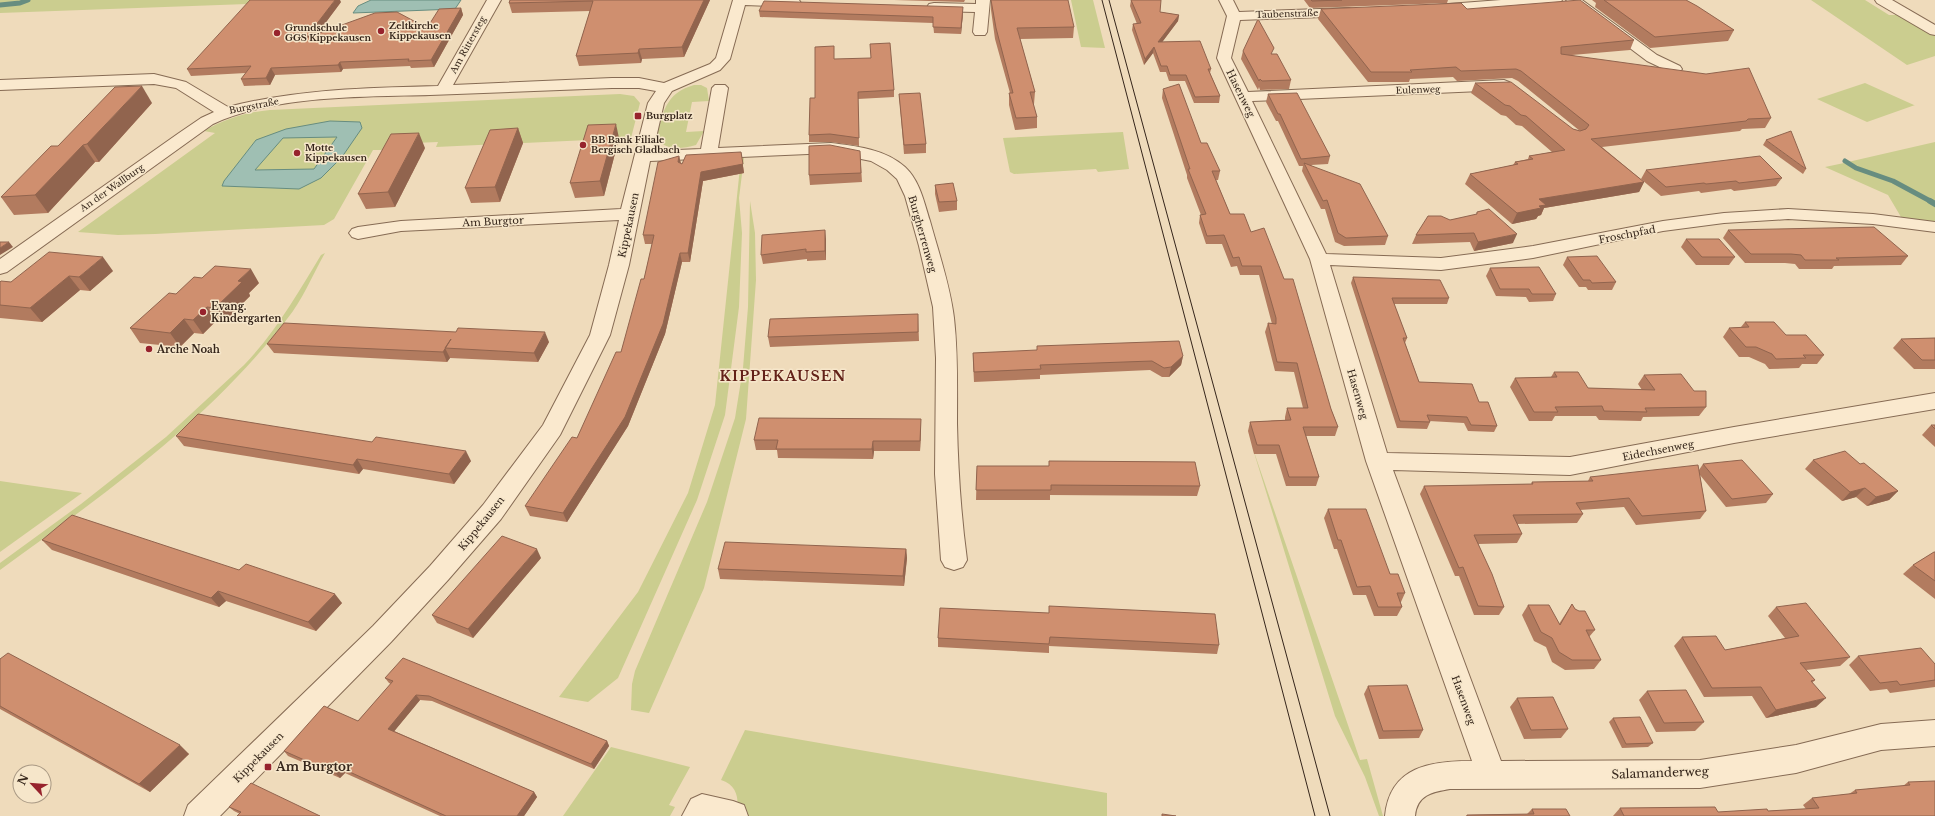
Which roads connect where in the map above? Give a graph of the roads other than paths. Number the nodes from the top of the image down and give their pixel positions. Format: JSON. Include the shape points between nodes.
{"nodes":[{"id":1,"x":494,"y":0,"type":"edge"},
{"id":2,"x":1555,"y":0,"type":"edge"},
{"id":3,"x":1573,"y":0,"type":"edge"},
{"id":4,"x":1882,"y":0,"type":"edge"},
{"id":5,"x":740,"y":1,"type":"edge"},
{"id":6,"x":810,"y":3,"type":"edge"},
{"id":7,"x":982,"y":4,"type":"edge"},
{"id":8,"x":919,"y":6,"type":"edge"},
{"id":9,"x":1230,"y":8,"type":"edge"},
{"id":10,"x":1421,"y":10,"type":"edge"},
{"id":11,"x":1361,"y":11,"type":"edge"},
{"id":12,"x":1935,"y":31,"type":"edge"},
{"id":13,"x":980,"y":32,"type":"dead end"},
{"id":14,"x":1675,"y":69,"type":"edge"},
{"id":15,"x":0,"y":85,"type":"edge"},
{"id":16,"x":666,"y":88,"type":"junction"},
{"id":17,"x":720,"y":88,"type":"dead end"},
{"id":18,"x":1518,"y":89,"type":"edge"},
{"id":19,"x":443,"y":90,"type":"junction"},
{"id":20,"x":1243,"y":97,"type":"junction"},
{"id":21,"x":226,"y":112,"type":"junction"},
{"id":22,"x":709,"y":152,"type":"junction"},
{"id":23,"x":643,"y":156,"type":"junction"},
{"id":24,"x":629,"y":214,"type":"junction"},
{"id":25,"x":1935,"y":227,"type":"edge"},
{"id":26,"x":358,"y":233,"type":"dead end"},
{"id":27,"x":1319,"y":259,"type":"junction"},
{"id":28,"x":0,"y":268,"type":"edge"},
{"id":29,"x":1935,"y":401,"type":"edge"},
{"id":30,"x":1378,"y":461,"type":"junction"},
{"id":31,"x":954,"y":560,"type":"dead end"},
{"id":32,"x":1935,"y":733,"type":"edge"},
{"id":33,"x":1492,"y":776,"type":"junction"},
{"id":34,"x":1405,"y":804,"type":"edge"},
{"id":35,"x":199,"y":816,"type":"edge"},
{"id":36,"x":697,"y":816,"type":"edge"},
{"id":37,"x":733,"y":816,"type":"edge"}],
"edges":[{"from":1,"to":19,"type":"street","name":"Am Rittersteg"},
{"from":2,"to":10,"type":"street"},
{"from":3,"to":14,"type":"street","via":[[1652,58]]},
{"from":4,"to":12,"type":"street"},
{"from":5,"to":6,"type":"street"},
{"from":5,"to":16,"type":"street","via":[[723,59],[715,67]]},
{"from":7,"to":8,"type":"street"},
{"from":7,"to":13,"type":"street"},
{"from":9,"to":11,"type":"street","name":"Taubenstraße"},
{"from":9,"to":20,"type":"street","name":"Hasenweg","via":[[1224,58]]},
{"from":15,"to":21,"type":"street","name":"Burgstraße","via":[[154,79],[180,85]]},
{"from":16,"to":19,"type":"street","via":[[639,83],[612,83]]},
{"from":16,"to":23,"type":"street","via":[[656,103]]},
{"from":17,"to":22,"type":"street"},
{"from":18,"to":20,"type":"street","name":"Eulenweg","via":[[1512,85]]},
{"from":19,"to":21,"type":"street","name":"Burgstraße","via":[[368,92],[276,101],[253,104]]},
{"from":20,"to":27,"type":"street","name":"Hasenweg"},
{"from":21,"to":28,"type":"street","name":"An der Wallburg","via":[[185,136]]},
{"from":22,"to":23,"type":"street","name":"Burgherrenweg"},
{"from":22,"to":31,"type":"street","name":"Burgherrenweg","via":[[831,148],[880,158],[902,174],[912,193],[924,229],[944,318],[950,525]]},
{"from":23,"to":24,"type":"street","name":"Kippekausen"},
{"from":24,"to":26,"type":"street","name":"Am Burgtor","via":[[401,226]]},
{"from":24,"to":35,"type":"street","name":"Kippekausen","via":[[619,265],[600,335],[552,429],[539,448],[492,512],[439,573],[377,639]]},
{"from":25,"to":27,"type":"street","name":"Froschpfad","via":[[1873,219],[1788,214],[1724,218],[1663,226],[1533,252],[1441,264]]},
{"from":27,"to":30,"type":"street","name":"Hasenweg"},
{"from":29,"to":30,"type":"street","name":"Eidechsenweg","via":[[1570,466]]},
{"from":30,"to":33,"type":"street","name":"Hasenweg"},
{"from":32,"to":33,"type":"street","name":"Salamanderweg","via":[[1881,737],[1796,759],[1700,774]]},
{"from":33,"to":34,"type":"street","name":"Salamanderweg","via":[[1450,775],[1425,779]]},
{"from":36,"to":37,"type":"street","via":[[702,809]]}]}
